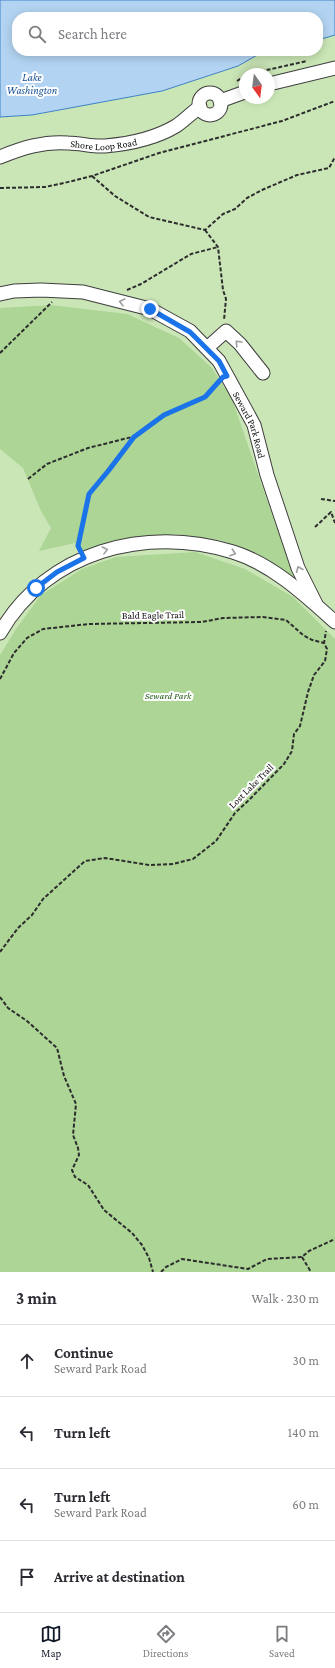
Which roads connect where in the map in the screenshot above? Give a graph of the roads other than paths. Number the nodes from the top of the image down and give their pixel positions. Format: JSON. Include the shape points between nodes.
{"nodes":[{"id":1,"x":335,"y":68,"type":"edge"},
{"id":2,"x":275,"y":83,"type":"edge"},
{"id":3,"x":239,"y":94,"type":"edge"},
{"id":4,"x":0,"y":157,"type":"edge"},
{"id":5,"x":0,"y":294,"type":"edge"},
{"id":6,"x":207,"y":348,"type":"junction"},
{"id":7,"x":263,"y":373,"type":"dead end"},
{"id":8,"x":316,"y":604,"type":"junction"},
{"id":9,"x":335,"y":622,"type":"edge"},
{"id":10,"x":0,"y":633,"type":"edge"}],
"edges":[{"from":1,"to":2,"type":"street"},
{"from":3,"to":4,"type":"street","name":"Shore Loop Road","via":[[220,101],[219,110],[213,114],[207,114],[200,107],[176,126],[133,141],[104,146],[52,142]]},
{"from":6,"to":5,"type":"street","name":"Seward Park Road","one_way":true,"via":[[190,332],[150,309],[83,292],[14,291]]},
{"from":7,"to":6,"type":"street","one_way":true,"via":[[226,330]]},
{"from":8,"to":6,"type":"street","name":"Seward Park Road","one_way":true,"via":[[298,568],[267,475],[254,425],[219,361]]},
{"from":8,"to":9,"type":"street","name":"Seward Park Road"},
{"from":10,"to":8,"type":"street","name":"Seward Park Road","one_way":true,"via":[[10,617],[36,588],[57,572],[99,552],[146,542],[188,542],[234,552],[265,567]]}]}
